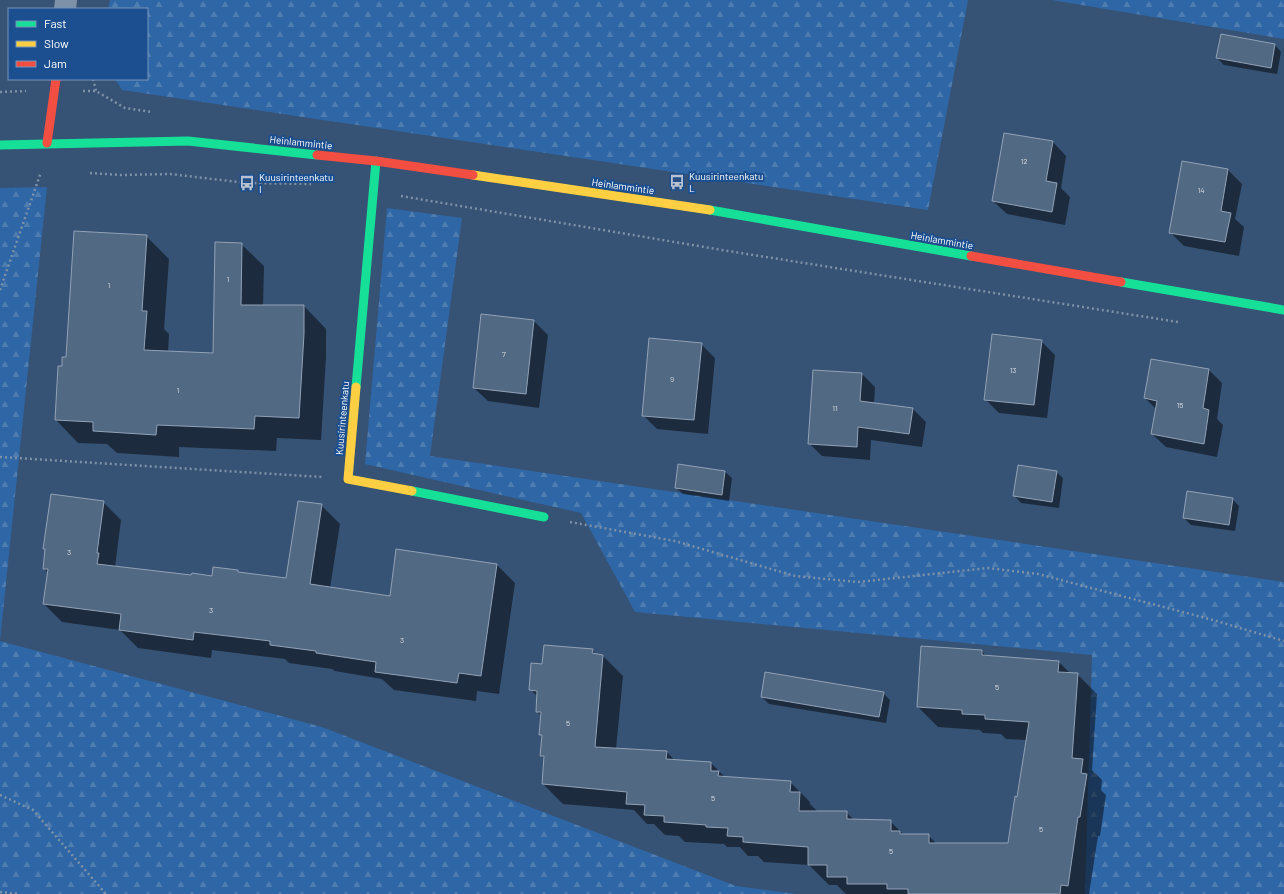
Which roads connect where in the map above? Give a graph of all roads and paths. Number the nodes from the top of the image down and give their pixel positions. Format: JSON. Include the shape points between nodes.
{"nodes":[{"id":1,"x":56,"y":80,"type":"edge"},
{"id":2,"x":93,"y":80,"type":"edge"},
{"id":3,"x":96,"y":91,"type":"dead end"},
{"id":4,"x":47,"y":143,"type":"junction"},
{"id":5,"x":0,"y":145,"type":"edge"},
{"id":6,"x":376,"y":161,"type":"junction"},
{"id":7,"x":89,"y":172,"type":"dead end"},
{"id":8,"x":319,"y":184,"type":"dead end"},
{"id":9,"x":373,"y":191,"type":"junction"},
{"id":10,"x":0,"y":290,"type":"edge"},
{"id":11,"x":1284,"y":310,"type":"edge"},
{"id":12,"x":1185,"y":323,"type":"dead end"},
{"id":13,"x":0,"y":457,"type":"edge"},
{"id":14,"x":348,"y":479,"type":"junction"},
{"id":15,"x":544,"y":517,"type":"joint"},
{"id":16,"x":1284,"y":641,"type":"edge"},
{"id":17,"x":0,"y":795,"type":"edge"},
{"id":18,"x":0,"y":892,"type":"edge"},
{"id":19,"x":17,"y":894,"type":"edge"},
{"id":20,"x":106,"y":894,"type":"edge"}],
"edges":[{"from":1,"to":4,"type":"street"},
{"from":2,"to":3,"type":"path"},
{"from":4,"to":5,"type":"street","name":"Heinlammintie"},
{"from":4,"to":6,"type":"street","name":"Heinlammintie","via":[[188,141]]},
{"from":4,"to":10,"type":"path","via":[[42,168]]},
{"from":6,"to":9,"type":"street","name":"Kuusirinteenkatu"},
{"from":6,"to":11,"type":"street","name":"Heinlammintie","via":[[697,208]]},
{"from":7,"to":8,"type":"path","via":[[121,176],[170,174],[247,183]]},
{"from":9,"to":12,"type":"path","via":[[728,251]]},
{"from":9,"to":14,"type":"street","name":"Kuusirinteenkatu"},
{"from":13,"to":14,"type":"path"},
{"from":14,"to":15,"type":"street"},
{"from":15,"to":16,"type":"path","via":[[675,541],[795,576],[858,582],[988,568],[1038,574]]},
{"from":17,"to":20,"type":"path","via":[[33,810]]},
{"from":18,"to":19,"type":"path"}]}
